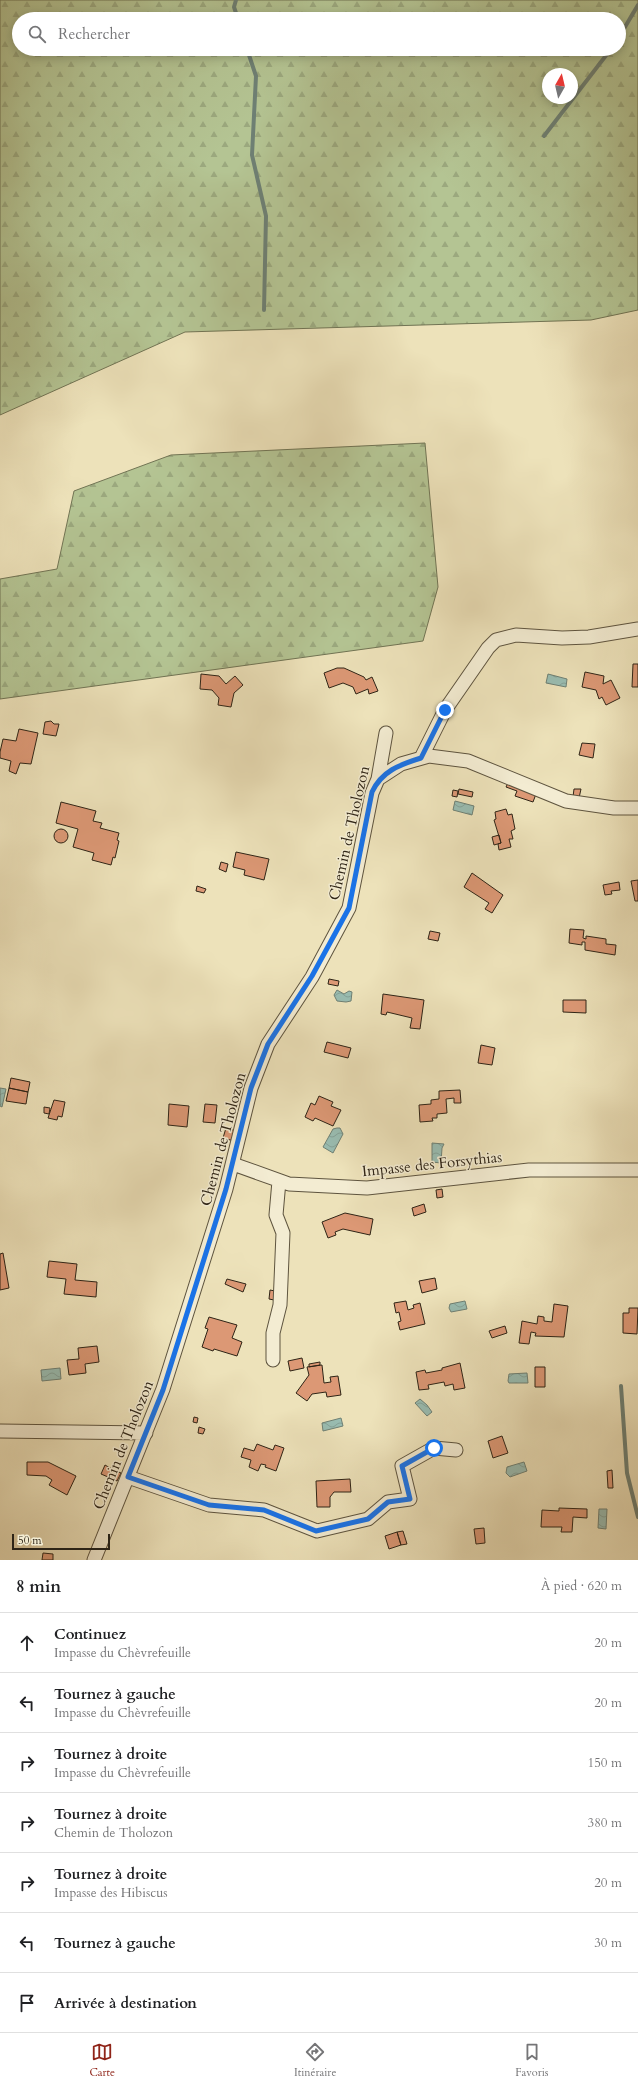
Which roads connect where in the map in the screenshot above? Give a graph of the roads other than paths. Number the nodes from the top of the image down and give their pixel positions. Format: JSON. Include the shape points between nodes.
{"nodes":[{"id":1,"x":638,"y":629,"type":"edge"},
{"id":2,"x":386,"y":733,"type":"dead end"},
{"id":3,"x":421,"y":758,"type":"junction"},
{"id":4,"x":378,"y":779,"type":"junction"},
{"id":5,"x":638,"y":808,"type":"edge"},
{"id":6,"x":233,"y":1164,"type":"junction"},
{"id":7,"x":638,"y":1170,"type":"edge"},
{"id":8,"x":279,"y":1181,"type":"junction"},
{"id":9,"x":273,"y":1360,"type":"dead end"},
{"id":10,"x":0,"y":1432,"type":"edge"},
{"id":11,"x":146,"y":1433,"type":"junction"},
{"id":12,"x":456,"y":1450,"type":"dead end"},
{"id":13,"x":128,"y":1477,"type":"junction"},
{"id":14,"x":94,"y":1560,"type":"edge"}],
"edges":[{"from":1,"to":3,"type":"street","via":[[590,637],[516,635],[496,640],[445,710]]},
{"from":2,"to":4,"type":"street","name":"Chemin de Tholozon"},
{"from":3,"to":4,"type":"street","via":[[401,764]]},
{"from":3,"to":5,"type":"street","via":[[429,756],[468,761],[566,801],[614,808]]},
{"from":4,"to":6,"type":"street","name":"Chemin de Tholozon","via":[[372,792],[349,908],[312,976],[268,1044],[251,1088]]},
{"from":6,"to":8,"type":"street","name":"Impasse des Forsythias"},
{"from":6,"to":11,"type":"street","name":"Chemin de Tholozon","via":[[163,1390]]},
{"from":7,"to":8,"type":"street","name":"Impasse des Forsythias","via":[[529,1170],[367,1188],[289,1184]]},
{"from":8,"to":9,"type":"street","via":[[276,1216],[283,1233],[280,1305],[273,1333]]},
{"from":10,"to":11,"type":"street"},
{"from":11,"to":13,"type":"street","name":"Chemin de Tholozon"},
{"from":12,"to":13,"type":"street","via":[[434,1448],[402,1466],[410,1499],[388,1502],[368,1519],[316,1531],[264,1510],[209,1505]]},
{"from":13,"to":14,"type":"street","name":"Chemin de Tholozon"}]}
